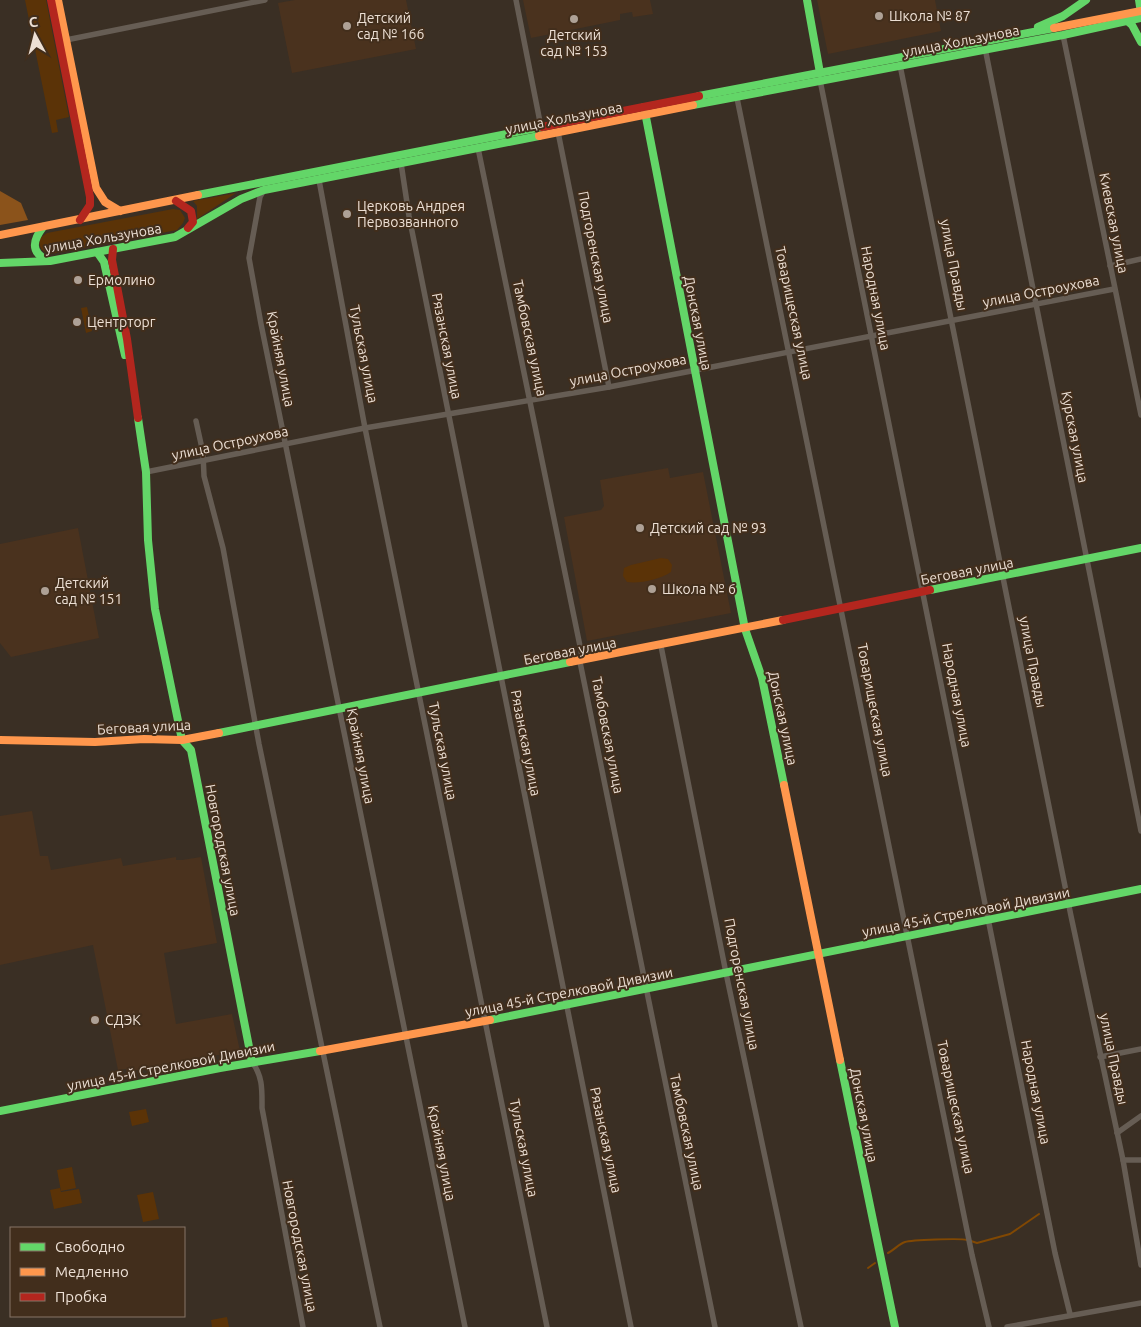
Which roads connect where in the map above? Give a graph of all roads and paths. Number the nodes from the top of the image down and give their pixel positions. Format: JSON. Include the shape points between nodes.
{"nodes":[{"id":1,"x":51,"y":0,"type":"edge"},
{"id":2,"x":58,"y":0,"type":"edge"},
{"id":3,"x":266,"y":0,"type":"edge"},
{"id":4,"x":516,"y":0,"type":"edge"},
{"id":5,"x":807,"y":0,"type":"edge"},
{"id":6,"x":1086,"y":0,"type":"edge"},
{"id":7,"x":1138,"y":0,"type":"edge"},
{"id":8,"x":1141,"y":12,"type":"edge"},
{"id":9,"x":1123,"y":18,"type":"junction"},
{"id":10,"x":1141,"y":18,"type":"edge"},
{"id":11,"x":1063,"y":35,"type":"junction"},
{"id":12,"x":1009,"y":36,"type":"junction"},
{"id":13,"x":66,"y":40,"type":"junction"},
{"id":14,"x":1141,"y":42,"type":"edge"},
{"id":15,"x":985,"y":48,"type":"junction"},
{"id":16,"x":900,"y":65,"type":"junction"},
{"id":17,"x":820,"y":76,"type":"junction"},
{"id":18,"x":737,"y":98,"type":"junction"},
{"id":19,"x":644,"y":107,"type":"junction"},
{"id":20,"x":645,"y":115,"type":"junction"},
{"id":21,"x":541,"y":127,"type":"junction"},
{"id":22,"x":558,"y":132,"type":"junction"},
{"id":23,"x":478,"y":148,"type":"junction"},
{"id":24,"x":401,"y":163,"type":"junction"},
{"id":25,"x":319,"y":180,"type":"junction"},
{"id":26,"x":264,"y":190,"type":"junction"},
{"id":27,"x":176,"y":201,"type":"junction"},
{"id":28,"x":120,"y":211,"type":"junction"},
{"id":29,"x":80,"y":220,"type":"junction"},
{"id":30,"x":43,"y":228,"type":"junction"},
{"id":31,"x":185,"y":231,"type":"junction"},
{"id":32,"x":0,"y":235,"type":"edge"},
{"id":33,"x":113,"y":249,"type":"junction"},
{"id":34,"x":97,"y":252,"type":"junction"},
{"id":35,"x":1141,"y":259,"type":"edge"},
{"id":36,"x":50,"y":261,"type":"junction"},
{"id":37,"x":0,"y":263,"type":"edge"},
{"id":38,"x":1110,"y":266,"type":"junction"},
{"id":39,"x":1114,"y":290,"type":"junction"},
{"id":40,"x":1036,"y":304,"type":"junction"},
{"id":41,"x":952,"y":321,"type":"junction"},
{"id":42,"x":871,"y":336,"type":"junction"},
{"id":43,"x":789,"y":352,"type":"junction"},
{"id":44,"x":694,"y":370,"type":"junction"},
{"id":45,"x":132,"y":377,"type":"junction"},
{"id":46,"x":609,"y":387,"type":"junction"},
{"id":47,"x":530,"y":401,"type":"junction"},
{"id":48,"x":448,"y":413,"type":"junction"},
{"id":49,"x":1141,"y":415,"type":"edge"},
{"id":50,"x":196,"y":421,"type":"dead end"},
{"id":51,"x":365,"y":428,"type":"junction"},
{"id":52,"x":285,"y":444,"type":"junction"},
{"id":53,"x":203,"y":461,"type":"junction"},
{"id":54,"x":146,"y":472,"type":"junction"},
{"id":55,"x":1141,"y":548,"type":"edge"},
{"id":56,"x":1088,"y":559,"type":"junction"},
{"id":57,"x":1004,"y":576,"type":"junction"},
{"id":58,"x":923,"y":592,"type":"junction"},
{"id":59,"x":842,"y":608,"type":"junction"},
{"id":60,"x":745,"y":629,"type":"junction"},
{"id":61,"x":661,"y":646,"type":"junction"},
{"id":62,"x":580,"y":662,"type":"junction"},
{"id":63,"x":500,"y":678,"type":"junction"},
{"id":64,"x":419,"y":694,"type":"junction"},
{"id":65,"x":339,"y":709,"type":"junction"},
{"id":66,"x":255,"y":726,"type":"junction"},
{"id":67,"x":0,"y":740,"type":"edge"},
{"id":68,"x":182,"y":740,"type":"junction"},
{"id":69,"x":1141,"y":831,"type":"edge"},
{"id":70,"x":1141,"y":889,"type":"edge"},
{"id":71,"x":1069,"y":904,"type":"junction"},
{"id":72,"x":989,"y":920,"type":"junction"},
{"id":73,"x":908,"y":936,"type":"junction"},
{"id":74,"x":818,"y":954,"type":"junction"},
{"id":75,"x":726,"y":973,"type":"junction"},
{"id":76,"x":645,"y":989,"type":"junction"},
{"id":77,"x":566,"y":1005,"type":"junction"},
{"id":78,"x":485,"y":1021,"type":"junction"},
{"id":79,"x":406,"y":1037,"type":"junction"},
{"id":80,"x":1141,"y":1049,"type":"edge"},
{"id":81,"x":324,"y":1052,"type":"junction"},
{"id":82,"x":1100,"y":1057,"type":"junction"},
{"id":83,"x":252,"y":1062,"type":"junction"},
{"id":84,"x":0,"y":1111,"type":"edge"},
{"id":85,"x":1141,"y":1116,"type":"edge"},
{"id":86,"x":1117,"y":1133,"type":"junction"},
{"id":87,"x":1123,"y":1160,"type":"junction"},
{"id":88,"x":1141,"y":1160,"type":"edge"},
{"id":89,"x":1141,"y":1265,"type":"edge"},
{"id":90,"x":1141,"y":1303,"type":"edge"},
{"id":91,"x":1070,"y":1314,"type":"junction"},
{"id":92,"x":303,"y":1327,"type":"edge"},
{"id":93,"x":380,"y":1327,"type":"edge"},
{"id":94,"x":465,"y":1327,"type":"edge"},
{"id":95,"x":547,"y":1327,"type":"edge"},
{"id":96,"x":631,"y":1327,"type":"edge"},
{"id":97,"x":715,"y":1327,"type":"edge"},
{"id":98,"x":802,"y":1327,"type":"edge"},
{"id":99,"x":895,"y":1327,"type":"edge"},
{"id":100,"x":989,"y":1327,"type":"edge"},
{"id":101,"x":1007,"y":1327,"type":"edge"}],
"edges":[{"from":1,"to":29,"type":"street","via":[[90,197],[90,204]]},
{"from":2,"to":13,"type":"street"},
{"from":3,"to":13,"type":"street"},
{"from":4,"to":21,"type":"street"},
{"from":5,"to":17,"type":"street"},
{"from":6,"to":12,"type":"street","via":[[1042,26]]},
{"from":7,"to":8,"type":"street"},
{"from":8,"to":9,"type":"street","name":"улица Хользунова"},
{"from":9,"to":10,"type":"street","name":"улица Хользунова"},
{"from":9,"to":11,"type":"street","name":"улица Хользунова"},
{"from":9,"to":12,"type":"street","name":"улица Хользунова"},
{"from":9,"to":14,"type":"street"},
{"from":11,"to":15,"type":"street","name":"улица Хользунова"},
{"from":11,"to":38,"type":"street","name":"Киевская улица"},
{"from":12,"to":17,"type":"street","name":"улица Хользунова"},
{"from":13,"to":28,"type":"street","via":[[96,188],[107,205]]},
{"from":15,"to":16,"type":"street","name":"улица Хользунова"},
{"from":15,"to":40,"type":"street","name":"Курская улица"},
{"from":16,"to":17,"type":"street","name":"улица Хользунова"},
{"from":16,"to":41,"type":"street","name":"улица Правды"},
{"from":17,"to":18,"type":"street","name":"улица Хользунова"},
{"from":17,"to":19,"type":"street","name":"улица Хользунова"},
{"from":17,"to":42,"type":"street","name":"Народная улица"},
{"from":18,"to":20,"type":"street","name":"улица Хользунова"},
{"from":18,"to":43,"type":"street","name":"Товарищеская улица"},
{"from":19,"to":20,"type":"street","name":"Донская улица"},
{"from":19,"to":21,"type":"street","name":"улица Хользунова"},
{"from":20,"to":22,"type":"street","name":"улица Хользунова"},
{"from":20,"to":44,"type":"street","name":"Донская улица"},
{"from":21,"to":27,"type":"street","name":"улица Хользунова"},
{"from":22,"to":23,"type":"street","name":"улица Хользунова"},
{"from":22,"to":46,"type":"street","name":"Подгоренская улица"},
{"from":23,"to":24,"type":"street","name":"улица Хользунова"},
{"from":23,"to":47,"type":"street","name":"Тамбовская улица"},
{"from":24,"to":25,"type":"street","name":"улица Хользунова"},
{"from":24,"to":48,"type":"street","name":"Рязанская улица"},
{"from":25,"to":26,"type":"street","name":"улица Хользунова"},
{"from":25,"to":51,"type":"street","name":"Тульская улица"},
{"from":26,"to":31,"type":"street","name":"улица Хользунова","via":[[241,199]]},
{"from":26,"to":52,"type":"street","name":"Крайняя улица","via":[[249,258]]},
{"from":27,"to":28,"type":"street","name":"улица Хользунова"},
{"from":27,"to":31,"type":"street","via":[[188,206],[193,213],[193,222]]},
{"from":28,"to":29,"type":"street","name":"улица Хользунова"},
{"from":29,"to":30,"type":"street","name":"улица Хользунова"},
{"from":30,"to":32,"type":"street","name":"улица Хользунова"},
{"from":30,"to":36,"type":"street","via":[[35,236],[34,246],[37,254]]},
{"from":31,"to":33,"type":"street","name":"улица Хользунова","via":[[175,237]]},
{"from":33,"to":34,"type":"street","name":"улица Хользунова"},
{"from":33,"to":45,"type":"street","name":"Новгородская улица","via":[[112,260]]},
{"from":34,"to":36,"type":"street","name":"улица Хользунова"},
{"from":34,"to":45,"type":"street","name":"Новгородская улица","via":[[104,262],[120,340]]},
{"from":35,"to":38,"type":"street"},
{"from":36,"to":37,"type":"street","name":"улица Хользунова"},
{"from":38,"to":39,"type":"street","name":"Киевская улица"},
{"from":39,"to":40,"type":"street","name":"улица Остроухова"},
{"from":39,"to":49,"type":"street","name":"Киевская улица"},
{"from":40,"to":41,"type":"street","name":"улица Остроухова"},
{"from":40,"to":56,"type":"street","name":"Курская улица"},
{"from":41,"to":42,"type":"street","name":"улица Остроухова"},
{"from":41,"to":57,"type":"street","name":"улица Правды"},
{"from":42,"to":43,"type":"street","name":"улица Остроухова"},
{"from":42,"to":58,"type":"street","name":"Народная улица"},
{"from":43,"to":44,"type":"street","name":"улица Остроухова"},
{"from":43,"to":59,"type":"street","name":"Товарищеская улица"},
{"from":44,"to":46,"type":"street","name":"улица Остроухова"},
{"from":44,"to":60,"type":"street","name":"Донская улица"},
{"from":45,"to":54,"type":"street","name":"Новгородская улица"},
{"from":46,"to":47,"type":"street","name":"улица Остроухова"},
{"from":47,"to":48,"type":"street","name":"улица Остроухова"},
{"from":47,"to":62,"type":"street","name":"Тамбовская улица","via":[[581,650]]},
{"from":48,"to":51,"type":"street","name":"улица Остроухова"},
{"from":48,"to":63,"type":"street","name":"Рязанская улица"},
{"from":50,"to":53,"type":"street"},
{"from":51,"to":52,"type":"street","name":"улица Остроухова"},
{"from":51,"to":64,"type":"street","name":"Тульская улица"},
{"from":52,"to":53,"type":"street","name":"улица Остроухова"},
{"from":52,"to":65,"type":"street","name":"Крайняя улица"},
{"from":53,"to":54,"type":"street","name":"улица Остроухова"},
{"from":53,"to":66,"type":"street","via":[[223,548]]},
{"from":54,"to":68,"type":"street","name":"Новгородская улица","via":[[154,600]]},
{"from":55,"to":56,"type":"street","name":"Беговая улица"},
{"from":56,"to":57,"type":"street","name":"Беговая улица"},
{"from":56,"to":69,"type":"street","name":"Курская улица"},
{"from":57,"to":58,"type":"street","name":"Беговая улица"},
{"from":57,"to":71,"type":"street","name":"улица Правды"},
{"from":58,"to":59,"type":"street","name":"Беговая улица"},
{"from":58,"to":72,"type":"street","name":"Народная улица"},
{"from":59,"to":60,"type":"street","name":"Беговая улица"},
{"from":59,"to":73,"type":"street","name":"Товарищеская улица"},
{"from":60,"to":61,"type":"street","name":"Беговая улица"},
{"from":60,"to":74,"type":"street","name":"Донская улица","via":[[762,678]]},
{"from":61,"to":62,"type":"street","name":"Беговая улица"},
{"from":61,"to":75,"type":"street","name":"Подгоренская улица"},
{"from":62,"to":63,"type":"street","name":"Беговая улица"},
{"from":62,"to":76,"type":"street","name":"Тамбовская улица"},
{"from":63,"to":64,"type":"street","name":"Беговая улица"},
{"from":63,"to":77,"type":"street","name":"Рязанская улица"},
{"from":64,"to":65,"type":"street","name":"Беговая улица"},
{"from":64,"to":78,"type":"street","name":"Тульская улица"},
{"from":65,"to":66,"type":"street","name":"Беговая улица"},
{"from":65,"to":79,"type":"street","name":"Крайняя улица"},
{"from":66,"to":68,"type":"street","name":"Беговая улица"},
{"from":66,"to":81,"type":"street"},
{"from":67,"to":68,"type":"street","name":"Беговая улица"},
{"from":68,"to":83,"type":"street","name":"Новгородская улица","via":[[191,750]]},
{"from":70,"to":71,"type":"street","name":"улица 45-й Стрелковой Дивизии"},
{"from":71,"to":72,"type":"street","name":"улица 45-й Стрелковой Дивизии"},
{"from":71,"to":82,"type":"street","name":"улица Правды"},
{"from":72,"to":73,"type":"street","name":"улица 45-й Стрелковой Дивизии"},
{"from":72,"to":91,"type":"street","name":"Народная улица"},
{"from":73,"to":74,"type":"street","name":"улица 45-й Стрелковой Дивизии"},
{"from":73,"to":100,"type":"street","name":"Товарищеская улица"},
{"from":74,"to":75,"type":"street","name":"улица 45-й Стрелковой Дивизии"},
{"from":74,"to":99,"type":"street","name":"Донская улица"},
{"from":75,"to":76,"type":"street","name":"улица 45-й Стрелковой Дивизии"},
{"from":75,"to":98,"type":"street","name":"Подгоренская улица"},
{"from":76,"to":77,"type":"street","name":"улица 45-й Стрелковой Дивизии"},
{"from":76,"to":97,"type":"street","name":"Тамбовская улица"},
{"from":77,"to":78,"type":"street","name":"улица 45-й Стрелковой Дивизии"},
{"from":77,"to":96,"type":"street","name":"Рязанская улица"},
{"from":78,"to":79,"type":"street","name":"улица 45-й Стрелковой Дивизии"},
{"from":78,"to":95,"type":"street","name":"Тульская улица"},
{"from":79,"to":81,"type":"street","name":"улица 45-й Стрелковой Дивизии"},
{"from":79,"to":94,"type":"street","name":"Крайняя улица"},
{"from":80,"to":82,"type":"street"},
{"from":81,"to":83,"type":"street","name":"улица 45-й Стрелковой Дивизии"},
{"from":81,"to":93,"type":"street"},
{"from":82,"to":86,"type":"street","name":"улица Правды"},
{"from":83,"to":84,"type":"street","name":"улица 45-й Стрелковой Дивизии"},
{"from":83,"to":92,"type":"street","name":"Новгородская улица","via":[[262,1080],[262,1108]]},
{"from":85,"to":86,"type":"street"},
{"from":86,"to":87,"type":"street","name":"улица Правды"},
{"from":87,"to":88,"type":"street"},
{"from":87,"to":89,"type":"street","name":"улица Правды"},
{"from":90,"to":91,"type":"street"},
{"from":91,"to":101,"type":"street"}]}
